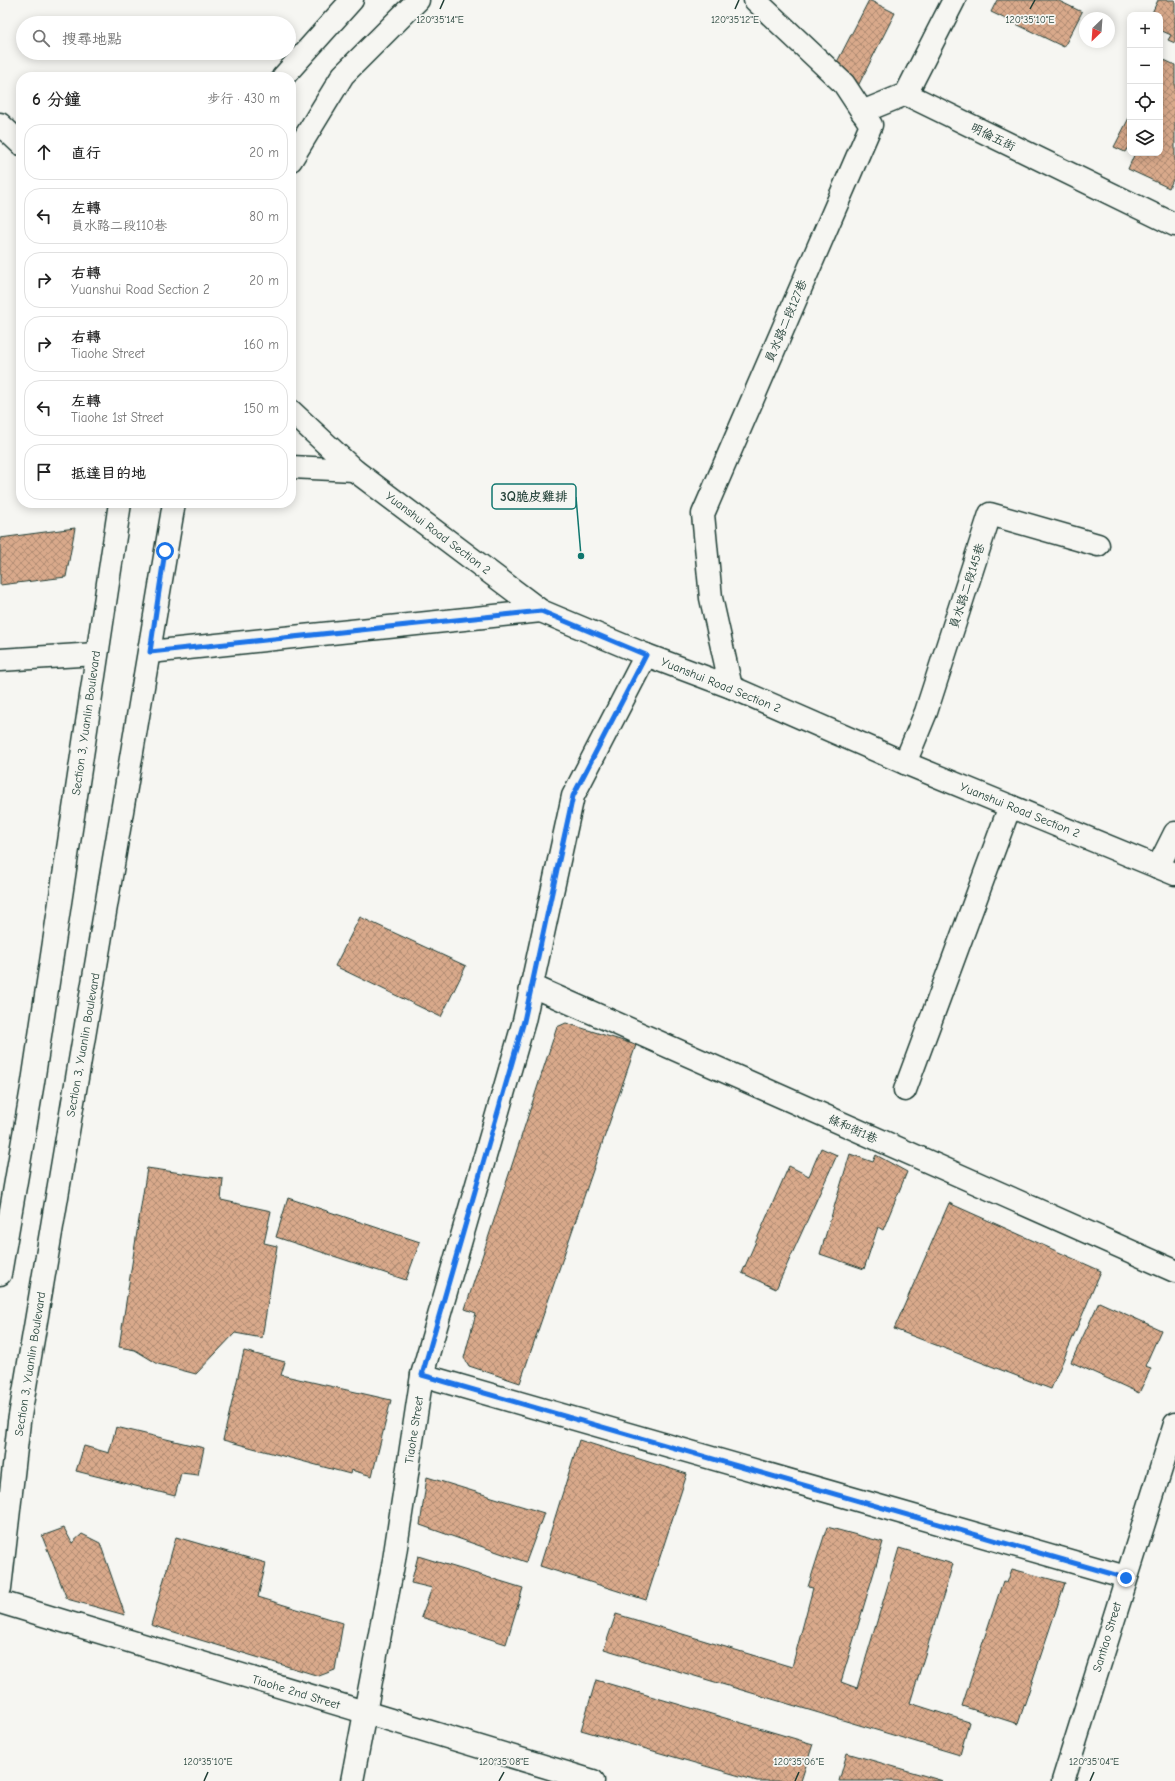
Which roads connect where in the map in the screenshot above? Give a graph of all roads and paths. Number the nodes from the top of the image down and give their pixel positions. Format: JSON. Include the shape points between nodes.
{"nodes":[{"id":1,"x":352,"y":0,"type":"edge"},
{"id":2,"x":418,"y":0,"type":"edge"},
{"id":3,"x":755,"y":0,"type":"edge"},
{"id":4,"x":954,"y":0,"type":"edge"},
{"id":5,"x":287,"y":72,"type":"edge"},
{"id":6,"x":906,"y":94,"type":"junction"},
{"id":7,"x":862,"y":112,"type":"junction"},
{"id":8,"x":0,"y":124,"type":"edge"},
{"id":9,"x":16,"y":139,"type":"edge"},
{"id":10,"x":296,"y":152,"type":"edge"},
{"id":11,"x":1175,"y":225,"type":"edge"},
{"id":12,"x":296,"y":416,"type":"edge"},
{"id":13,"x":296,"y":467,"type":"edge"},
{"id":14,"x":354,"y":470,"type":"junction"},
{"id":15,"x":119,"y":508,"type":"edge"},
{"id":16,"x":173,"y":508,"type":"edge"},
{"id":17,"x":1098,"y":545,"type":"dead end"},
{"id":18,"x":541,"y":611,"type":"junction"},
{"id":19,"x":150,"y":652,"type":"junction"},
{"id":20,"x":96,"y":654,"type":"junction"},
{"id":21,"x":646,"y":655,"type":"junction"},
{"id":22,"x":0,"y":660,"type":"edge"},
{"id":23,"x":731,"y":687,"type":"junction"},
{"id":24,"x":905,"y":763,"type":"junction"},
{"id":25,"x":1010,"y":806,"type":"junction"},
{"id":26,"x":1175,"y":833,"type":"edge"},
{"id":27,"x":1167,"y":870,"type":"edge"},
{"id":28,"x":532,"y":986,"type":"junction"},
{"id":29,"x":906,"y":1090,"type":"dead end"},
{"id":30,"x":1175,"y":1271,"type":"edge"},
{"id":31,"x":0,"y":1274,"type":"edge"},
{"id":32,"x":422,"y":1375,"type":"junction"},
{"id":33,"x":1175,"y":1424,"type":"edge"},
{"id":34,"x":1126,"y":1578,"type":"junction"},
{"id":35,"x":0,"y":1588,"type":"edge"},
{"id":36,"x":0,"y":1602,"type":"edge"},
{"id":37,"x":365,"y":1713,"type":"junction"},
{"id":38,"x":352,"y":1781,"type":"edge"},
{"id":39,"x":593,"y":1781,"type":"edge"},
{"id":40,"x":1063,"y":1781,"type":"edge"}],
"edges":[{"from":1,"to":5,"type":"street"},
{"from":2,"to":10,"type":"street","via":[[343,75]]},
{"from":3,"to":7,"type":"street","name":"員水路二段127巷","via":[[844,84]]},
{"from":4,"to":6,"type":"street"},
{"from":6,"to":7,"type":"street"},
{"from":6,"to":11,"type":"street","name":"明倫五街"},
{"from":7,"to":23,"type":"street","name":"員水路二段127巷","via":[[871,125],[703,514],[711,598]]},
{"from":8,"to":9,"type":"street"},
{"from":12,"to":14,"type":"street","name":"Yuanshui Road Section 2"},
{"from":13,"to":14,"type":"street"},
{"from":14,"to":18,"type":"street","name":"Yuanshui Road Section 2"},
{"from":15,"to":20,"type":"street","name":"Section 3, Yuanlin Boulevard"},
{"from":16,"to":19,"type":"street","name":"Section 3, Yuanlin Boulevard"},
{"from":17,"to":24,"type":"street","name":"員水路二段145巷","via":[[990,514],[926,712]]},
{"from":18,"to":19,"type":"street"},
{"from":18,"to":21,"type":"street","name":"Yuanshui Road Section 2"},
{"from":19,"to":35,"type":"street","name":"Section 3, Yuanlin Boulevard","via":[[19,1422]]},
{"from":20,"to":22,"type":"street"},
{"from":20,"to":31,"type":"street","name":"Section 3, Yuanlin Boulevard","via":[[33,1082]]},
{"from":21,"to":23,"type":"street","name":"Yuanshui Road Section 2"},
{"from":21,"to":28,"type":"street","name":"Tiaohe Street","via":[[573,796]]},
{"from":23,"to":24,"type":"street","name":"Yuanshui Road Section 2"},
{"from":24,"to":25,"type":"street","name":"Yuanshui Road Section 2"},
{"from":25,"to":27,"type":"street","name":"Yuanshui Road Section 2"},
{"from":25,"to":29,"type":"street"},
{"from":26,"to":27,"type":"street"},
{"from":28,"to":30,"type":"street","name":"條和街1巷"},
{"from":28,"to":32,"type":"street","name":"Tiaohe Street"},
{"from":32,"to":34,"type":"street"},
{"from":32,"to":37,"type":"street","name":"Tiaohe Street","via":[[394,1560]]},
{"from":33,"to":34,"type":"street","name":"Santiao Street"},
{"from":34,"to":40,"type":"street","name":"Santiao Street"},
{"from":36,"to":37,"type":"street","name":"Tiaohe 2nd Street"},
{"from":37,"to":38,"type":"street","name":"Tiaohe Street"},
{"from":37,"to":39,"type":"street","name":"Tiaohe 2nd Street"}]}
